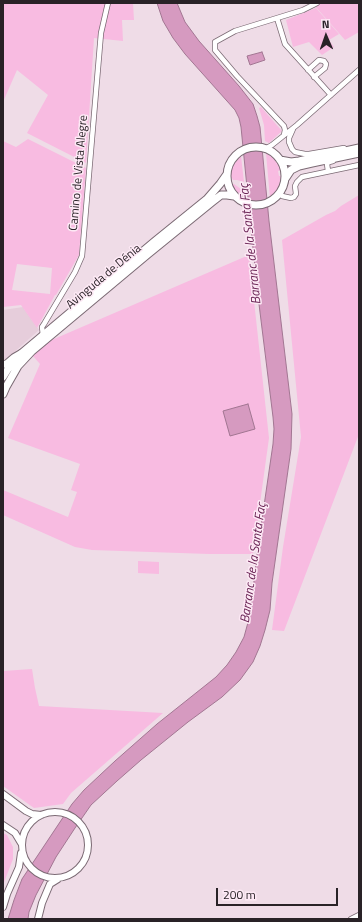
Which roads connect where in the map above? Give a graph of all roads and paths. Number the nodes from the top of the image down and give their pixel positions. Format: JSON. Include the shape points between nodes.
{"nodes":[{"id":1,"x":108,"y":3,"type":"edge"},
{"id":2,"x":317,"y":3,"type":"edge"},
{"id":3,"x":277,"y":18,"type":"junction"},
{"id":4,"x":308,"y":70,"type":"junction"},
{"id":5,"x":359,"y":70,"type":"edge"},
{"id":6,"x":314,"y":77,"type":"junction"},
{"id":7,"x":331,"y":95,"type":"junction"},
{"id":8,"x":284,"y":126,"type":"junction"},
{"id":9,"x":295,"y":126,"type":"junction"},
{"id":10,"x":284,"y":135,"type":"junction"},
{"id":11,"x":264,"y":148,"type":"junction"},
{"id":12,"x":357,"y":150,"type":"edge"},
{"id":13,"x":347,"y":155,"type":"junction"},
{"id":14,"x":280,"y":160,"type":"junction"},
{"id":15,"x":312,"y":163,"type":"junction"},
{"id":16,"x":359,"y":165,"type":"edge"},
{"id":17,"x":328,"y":169,"type":"junction"},
{"id":18,"x":227,"y":174,"type":"junction"},
{"id":19,"x":285,"y":179,"type":"junction"},
{"id":20,"x":280,"y":194,"type":"junction"},
{"id":21,"x":234,"y":196,"type":"junction"},
{"id":22,"x":43,"y":335,"type":"junction"},
{"id":23,"x":22,"y":353,"type":"junction"},
{"id":24,"x":3,"y":365,"type":"edge"},
{"id":25,"x":3,"y":375,"type":"edge"},
{"id":26,"x":3,"y":385,"type":"edge"},
{"id":27,"x":3,"y":394,"type":"edge"},
{"id":28,"x":3,"y":794,"type":"edge"},
{"id":29,"x":41,"y":815,"type":"junction"},
{"id":30,"x":3,"y":824,"type":"edge"},
{"id":31,"x":22,"y":846,"type":"junction"},
{"id":32,"x":55,"y":879,"type":"junction"},
{"id":33,"x":3,"y":907,"type":"edge"},
{"id":34,"x":359,"y":915,"type":"edge"},
{"id":35,"x":38,"y":919,"type":"edge"},
{"id":36,"x":351,"y":919,"type":"edge"}],
"edges":[{"from":1,"to":22,"type":"street","name":"Camino de Vista Alegre","via":[[101,33],[82,256],[42,327]]},
{"from":2,"to":3,"type":"street"},
{"from":3,"to":4,"type":"street","via":[[284,44]]},
{"from":3,"to":8,"type":"street","via":[[234,31],[215,42],[215,50]]},
{"from":4,"to":6,"type":"street"},
{"from":4,"to":6,"type":"street","via":[[319,60],[324,61],[325,68]]},
{"from":5,"to":7,"type":"street"},
{"from":6,"to":7,"type":"street"},
{"from":7,"to":9,"type":"street"},
{"from":8,"to":9,"type":"street"},
{"from":8,"to":10,"type":"street"},
{"from":9,"to":10,"type":"street"},
{"from":9,"to":12,"type":"street","via":[[289,142],[295,152],[309,154],[345,148]]},
{"from":10,"to":11,"type":"street"},
{"from":11,"to":14,"type":"main road"},
{"from":11,"to":18,"type":"main road","via":[[242,151],[232,159]]},
{"from":12,"to":13,"type":"main road"},
{"from":12,"to":14,"type":"main road","via":[[299,161]]},
{"from":13,"to":15,"type":"main road"},
{"from":13,"to":17,"type":"street","via":[[340,160],[329,162]]},
{"from":14,"to":19,"type":"main road","via":[[285,171]]},
{"from":15,"to":17,"type":"street","via":[[322,164]]},
{"from":15,"to":19,"type":"main road","via":[[291,170]]},
{"from":16,"to":17,"type":"street"},
{"from":17,"to":20,"type":"street","via":[[299,179],[294,197]]},
{"from":18,"to":21,"type":"main road","via":[[228,187]]},
{"from":18,"to":22,"type":"main road","name":"Avinguda de Dénia","via":[[206,199]]},
{"from":19,"to":20,"type":"main road"},
{"from":20,"to":21,"type":"main road","via":[[266,204],[256,206],[246,204]]},
{"from":21,"to":27,"type":"main road","name":"Avinguda de Dénia","via":[[221,195],[32,351],[18,366]]},
{"from":22,"to":23,"type":"main road","name":"Avinguda de Dénia"},
{"from":23,"to":24,"type":"main road"},
{"from":23,"to":25,"type":"main road","name":"Avinguda de Dénia"},
{"from":25,"to":26,"type":"main road"},
{"from":28,"to":29,"type":"main road","via":[[26,811]]},
{"from":29,"to":31,"type":"main road","via":[[28,826]]},
{"from":29,"to":32,"type":"main road","via":[[50,812],[63,813],[73,818],[85,830],[88,842],[85,860],[79,868],[70,875]]},
{"from":30,"to":31,"type":"main road","via":[[15,833]]},
{"from":31,"to":32,"type":"main road","via":[[24,858],[32,870],[41,876]]},
{"from":31,"to":33,"type":"main road","via":[[19,867]]},
{"from":32,"to":35,"type":"main road","via":[[50,884]]},
{"from":34,"to":36,"type":"street"}]}
